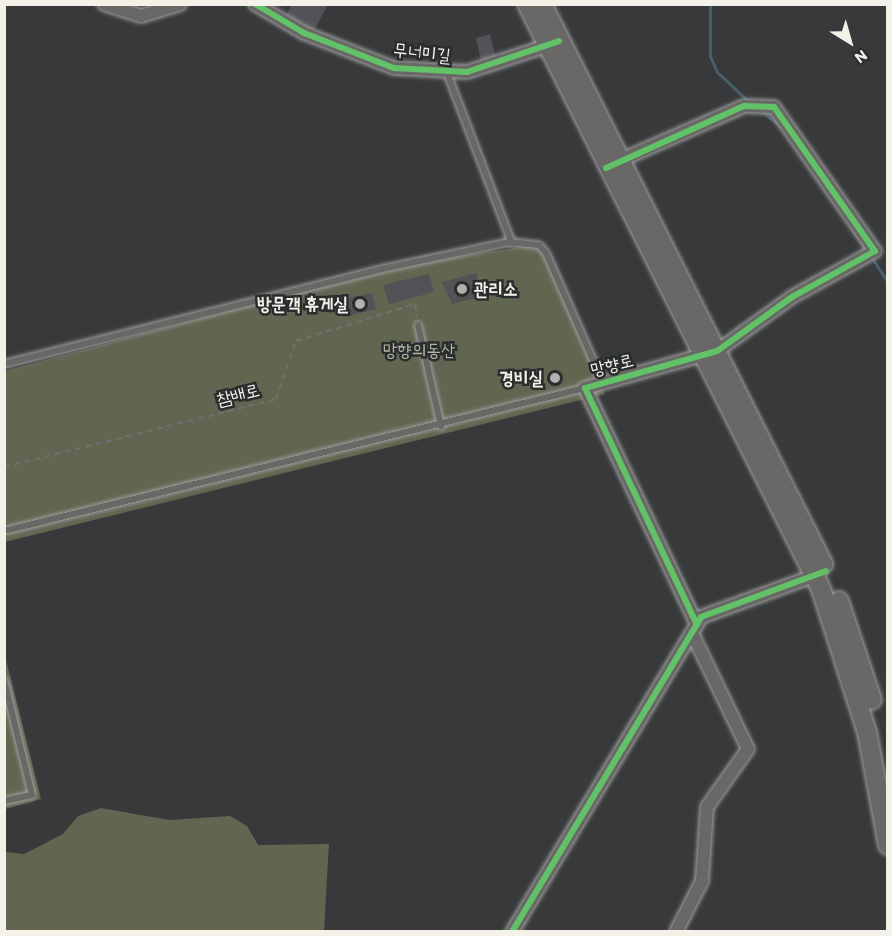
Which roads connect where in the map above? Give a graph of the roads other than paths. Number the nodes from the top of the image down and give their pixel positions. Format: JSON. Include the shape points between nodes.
{"nodes":[{"id":1,"x":104,"y":4,"type":"edge"},
{"id":2,"x":180,"y":4,"type":"edge"},
{"id":3,"x":255,"y":4,"type":"edge"},
{"id":4,"x":527,"y":4,"type":"edge"},
{"id":5,"x":542,"y":4,"type":"edge"},
{"id":6,"x":552,"y":44,"type":"junction"},
{"id":7,"x":447,"y":73,"type":"junction"},
{"id":8,"x":613,"y":164,"type":"junction"},
{"id":9,"x":512,"y":243,"type":"junction"},
{"id":10,"x":418,"y":325,"type":"road end"},
{"id":11,"x":711,"y":354,"type":"junction"},
{"id":12,"x":4,"y":364,"type":"edge"},
{"id":13,"x":603,"y":383,"type":"junction"},
{"id":14,"x":585,"y":388,"type":"junction"},
{"id":15,"x":441,"y":426,"type":"junction"},
{"id":16,"x":4,"y":531,"type":"edge"},
{"id":17,"x":820,"y":573,"type":"junction"},
{"id":18,"x":695,"y":629,"type":"junction"},
{"id":19,"x":4,"y":680,"type":"edge"},
{"id":20,"x":888,"y":769,"type":"edge"},
{"id":21,"x":4,"y":801,"type":"edge"},
{"id":22,"x":888,"y":845,"type":"edge"},
{"id":23,"x":512,"y":932,"type":"edge"},
{"id":24,"x":676,"y":932,"type":"edge"}],
"edges":[{"from":1,"to":2,"type":"street","via":[[141,16]]},
{"from":3,"to":7,"type":"street","name":"무너미길","via":[[281,23],[359,56],[394,68]]},
{"from":4,"to":6,"type":"main road"},
{"from":5,"to":6,"type":"main road"},
{"from":6,"to":7,"type":"street","name":"무너미길","via":[[467,72]]},
{"from":6,"to":8,"type":"main road"},
{"from":7,"to":9,"type":"lane"},
{"from":8,"to":11,"type":"main road"},
{"from":8,"to":11,"type":"street","name":"망향로","via":[[756,106],[774,107],[794,131],[870,254],[792,297]]},
{"from":9,"to":12,"type":"lane","via":[[382,269]]},
{"from":9,"to":13,"type":"lane","via":[[539,245],[546,253]]},
{"from":10,"to":15,"type":"lane"},
{"from":11,"to":13,"type":"street","name":"망향로"},
{"from":11,"to":17,"type":"main road"},
{"from":13,"to":14,"type":"street","name":"망향로"},
{"from":14,"to":15,"type":"lane"},
{"from":14,"to":18,"type":"street","name":"망향로"},
{"from":15,"to":16,"type":"lane"},
{"from":17,"to":18,"type":"street","via":[[701,617]]},
{"from":17,"to":20,"type":"main road","via":[[852,633]]},
{"from":17,"to":22,"type":"main road","via":[[858,693]]},
{"from":18,"to":23,"type":"street"},
{"from":18,"to":24,"type":"street","name":"망향로","via":[[748,749],[708,807],[702,881]]},
{"from":19,"to":21,"type":"lane","via":[[32,795]]}]}
